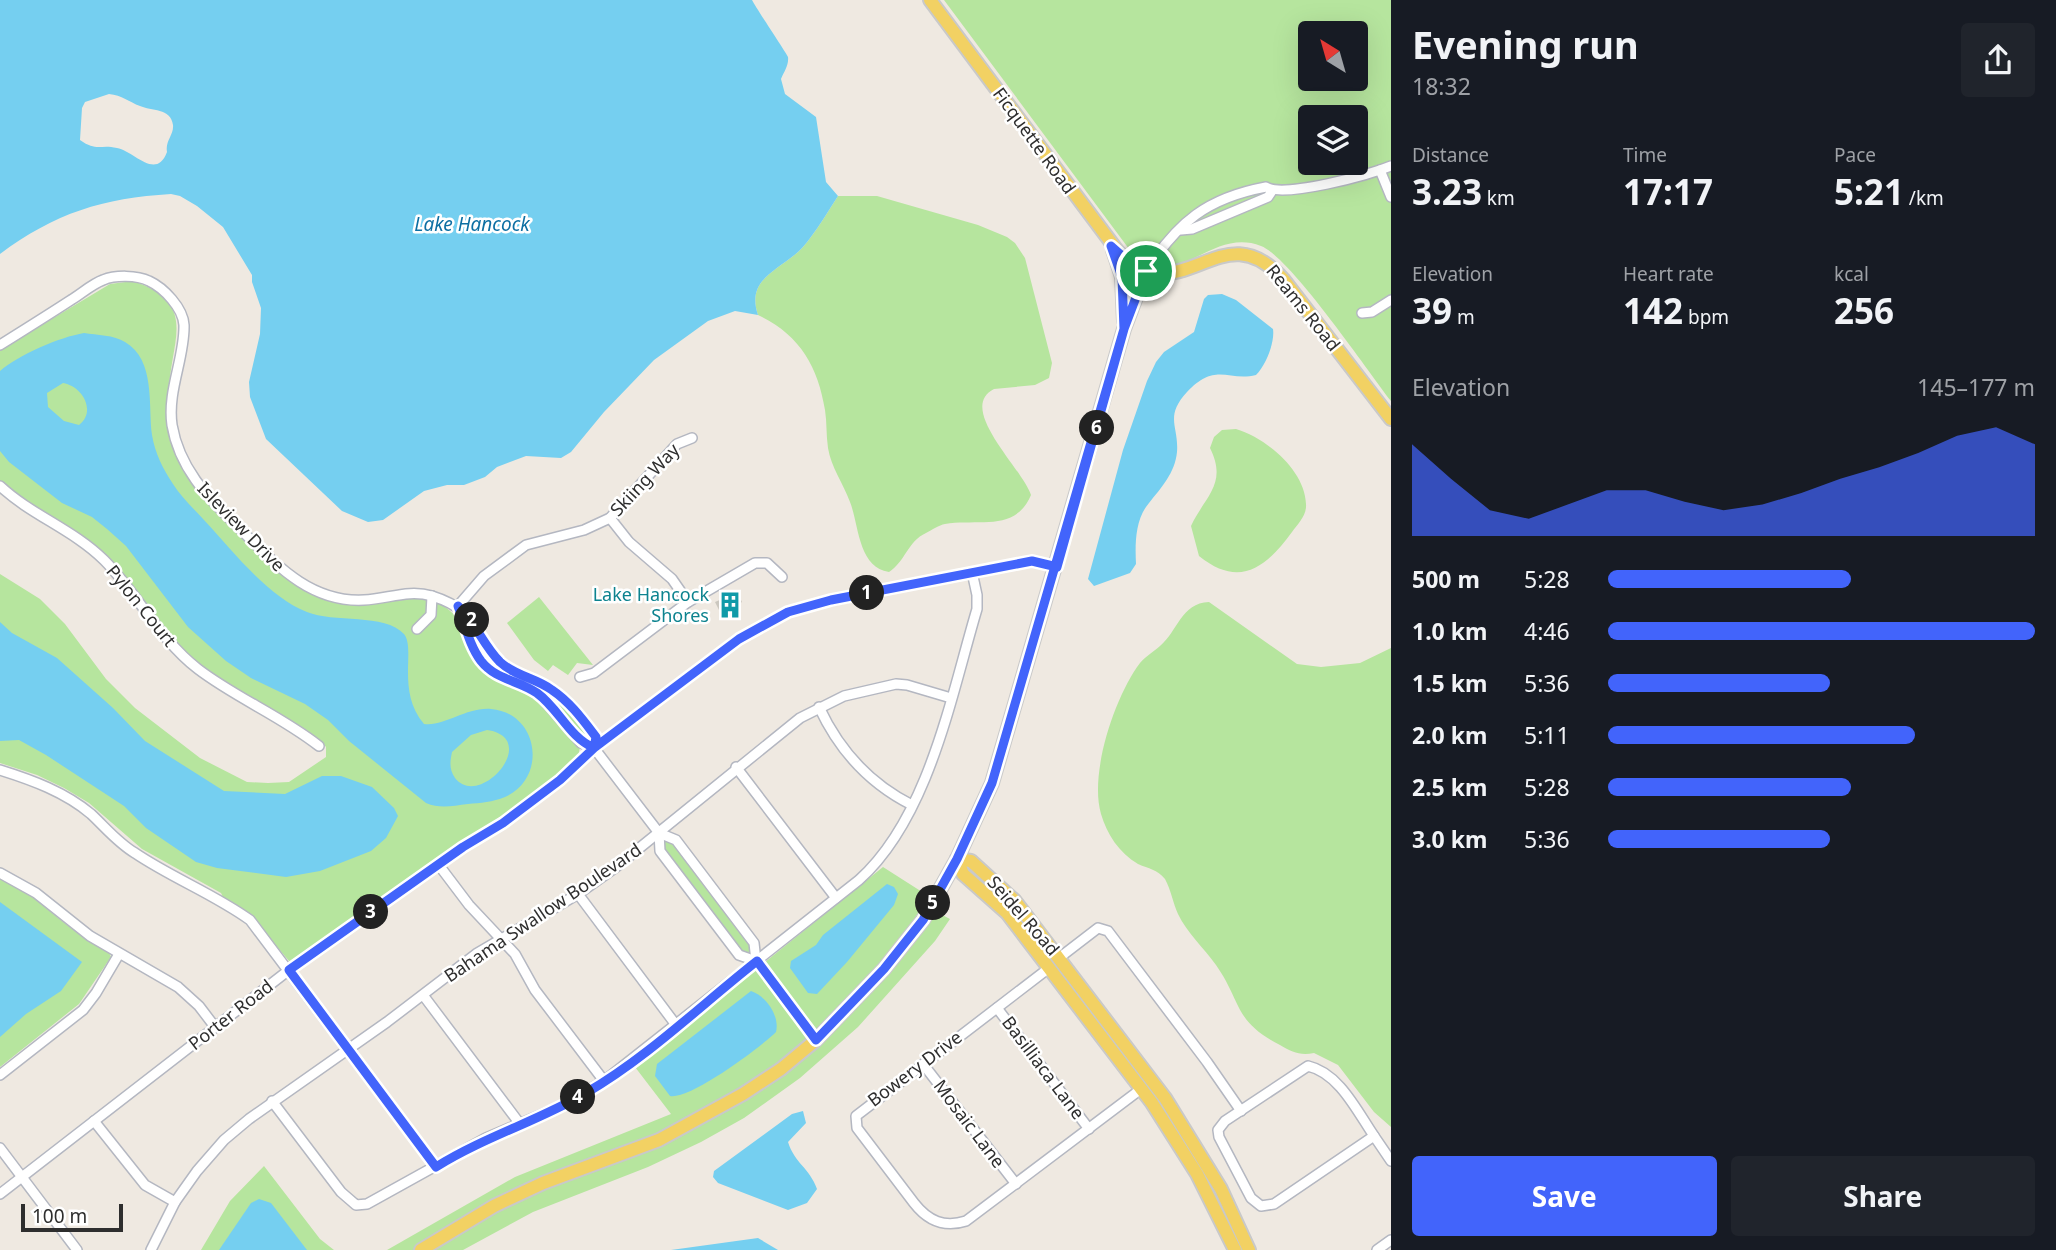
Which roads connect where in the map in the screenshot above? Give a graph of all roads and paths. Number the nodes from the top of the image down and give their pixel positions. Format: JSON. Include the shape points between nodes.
{"nodes":[{"id":1,"x":930,"y":0,"type":"edge"},
{"id":2,"x":1391,"y":166,"type":"edge"},
{"id":3,"x":1380,"y":170,"type":"junction"},
{"id":4,"x":1272,"y":191,"type":"junction"},
{"id":5,"x":1238,"y":193,"type":"junction"},
{"id":6,"x":1391,"y":197,"type":"edge"},
{"id":7,"x":1242,"y":206,"type":"junction"},
{"id":8,"x":1181,"y":230,"type":"junction"},
{"id":9,"x":1111,"y":246,"type":"junction"},
{"id":10,"x":1146,"y":271,"type":"junction"},
{"id":11,"x":1391,"y":300,"type":"edge"},
{"id":12,"x":1363,"y":313,"type":"dead end"},
{"id":13,"x":1124,"y":329,"type":"junction"},
{"id":14,"x":0,"y":345,"type":"edge"},
{"id":15,"x":1391,"y":419,"type":"edge"},
{"id":16,"x":692,"y":438,"type":"dead end"},
{"id":17,"x":0,"y":486,"type":"edge"},
{"id":18,"x":610,"y":518,"type":"junction"},
{"id":19,"x":1057,"y":567,"type":"junction"},
{"id":20,"x":972,"y":572,"type":"junction"},
{"id":21,"x":782,"y":577,"type":"dead end"},
{"id":22,"x":432,"y":596,"type":"junction"},
{"id":23,"x":688,"y":602,"type":"junction"},
{"id":24,"x":458,"y":606,"type":"junction"},
{"id":25,"x":417,"y":629,"type":"dead end"},
{"id":26,"x":580,"y":677,"type":"dead end"},
{"id":27,"x":529,"y":683,"type":"junction"},
{"id":28,"x":951,"y":698,"type":"junction"},
{"id":29,"x":819,"y":707,"type":"junction"},
{"id":30,"x":319,"y":746,"type":"dead end"},
{"id":31,"x":594,"y":748,"type":"junction"},
{"id":32,"x":736,"y":767,"type":"junction"},
{"id":33,"x":0,"y":771,"type":"edge"},
{"id":34,"x":912,"y":805,"type":"junction"},
{"id":35,"x":659,"y":833,"type":"junction"},
{"id":36,"x":957,"y":859,"type":"junction"},
{"id":37,"x":438,"y":864,"type":"junction"},
{"id":38,"x":0,"y":873,"type":"edge"},
{"id":39,"x":578,"y":894,"type":"junction"},
{"id":40,"x":836,"y":898,"type":"junction"},
{"id":41,"x":502,"y":939,"type":"junction"},
{"id":42,"x":119,"y":954,"type":"junction"},
{"id":43,"x":1059,"y":958,"type":"junction"},
{"id":44,"x":757,"y":961,"type":"junction"},
{"id":45,"x":1049,"y":968,"type":"junction"},
{"id":46,"x":289,"y":970,"type":"junction"},
{"id":47,"x":423,"y":995,"type":"junction"},
{"id":48,"x":997,"y":1008,"type":"junction"},
{"id":49,"x":676,"y":1025,"type":"junction"},
{"id":50,"x":215,"y":1027,"type":"junction"},
{"id":51,"x":816,"y":1040,"type":"junction"},
{"id":52,"x":347,"y":1048,"type":"junction"},
{"id":53,"x":923,"y":1064,"type":"junction"},
{"id":54,"x":0,"y":1075,"type":"edge"},
{"id":55,"x":604,"y":1081,"type":"junction"},
{"id":56,"x":1141,"y":1089,"type":"junction"},
{"id":57,"x":272,"y":1101,"type":"junction"},
{"id":58,"x":1241,"y":1111,"type":"junction"},
{"id":59,"x":94,"y":1121,"type":"junction"},
{"id":60,"x":520,"y":1124,"type":"junction"},
{"id":61,"x":1088,"y":1129,"type":"junction"},
{"id":62,"x":1374,"y":1136,"type":"junction"},
{"id":63,"x":0,"y":1148,"type":"edge"},
{"id":64,"x":1391,"y":1161,"type":"edge"},
{"id":65,"x":436,"y":1167,"type":"junction"},
{"id":66,"x":22,"y":1177,"type":"junction"},
{"id":67,"x":1016,"y":1184,"type":"junction"},
{"id":68,"x":0,"y":1194,"type":"edge"},
{"id":69,"x":174,"y":1202,"type":"junction"},
{"id":70,"x":1391,"y":1240,"type":"edge"},
{"id":71,"x":77,"y":1250,"type":"edge"},
{"id":72,"x":151,"y":1250,"type":"edge"},
{"id":73,"x":421,"y":1250,"type":"edge"},
{"id":74,"x":1235,"y":1250,"type":"edge"},
{"id":75,"x":1250,"y":1250,"type":"edge"},
{"id":76,"x":1377,"y":1250,"type":"edge"}],
"edges":[{"from":1,"to":9,"type":"main road","name":"Ficquette Road"},
{"from":2,"to":3,"type":"street"},
{"from":3,"to":4,"type":"street"},
{"from":3,"to":6,"type":"street"},
{"from":4,"to":5,"type":"street","via":[[1265,187]]},
{"from":4,"to":7,"type":"street","via":[[1268,197]]},
{"from":5,"to":7,"type":"street"},
{"from":5,"to":8,"type":"street","via":[[1206,207]]},
{"from":7,"to":8,"type":"street"},
{"from":8,"to":10,"type":"street"},
{"from":9,"to":10,"type":"main road","name":"Ficquette Road"},
{"from":9,"to":13,"type":"main road","via":[[1122,277]]},
{"from":10,"to":13,"type":"main road"},
{"from":10,"to":15,"type":"main road","name":"Reams Road","via":[[1184,271],[1231,253],[1262,259],[1283,279]]},
{"from":11,"to":12,"type":"street"},
{"from":13,"to":19,"type":"main road"},
{"from":14,"to":22,"type":"street","name":"Isleview Drive","via":[[103,280],[130,276],[148,280],[165,292],[184,324],[171,422],[190,474],[211,499],[283,571],[322,594],[352,600],[400,594]]},
{"from":16,"to":18,"type":"street","name":"Skiing Way","via":[[677,444]]},
{"from":17,"to":30,"type":"street","name":"Pylon Court","via":[[103,559],[151,621],[195,667]]},
{"from":18,"to":23,"type":"street","via":[[629,542],[672,579]]},
{"from":18,"to":24,"type":"street","name":"Skiing Way","via":[[526,545],[484,576]]},
{"from":19,"to":20,"type":"street","name":"Porter Road","via":[[1032,561]]},
{"from":19,"to":36,"type":"main road","via":[[992,783]]},
{"from":20,"to":28,"type":"street","via":[[977,608]]},
{"from":20,"to":31,"type":"street","name":"Porter Road","via":[[788,612],[739,639]]},
{"from":21,"to":23,"type":"street","via":[[766,563],[755,563]]},
{"from":22,"to":24,"type":"street","name":"Isleview Drive"},
{"from":22,"to":25,"type":"street","via":[[431,615]]},
{"from":23,"to":26,"type":"street","via":[[594,673]]},
{"from":24,"to":27,"type":"street","name":"Isleview Drive","via":[[497,659]]},
{"from":24,"to":27,"type":"street","name":"Isleview Drive","via":[[475,651],[488,669],[497,676]]},
{"from":27,"to":31,"type":"street","name":"Isleview Drive","via":[[581,743]]},
{"from":27,"to":31,"type":"street","name":"Isleview Drive","via":[[551,689],[574,708],[596,737]]},
{"from":28,"to":29,"type":"street","name":"Bahama Swallow Boulevard","via":[[895,684]]},
{"from":28,"to":34,"type":"street"},
{"from":29,"to":32,"type":"street","name":"Bahama Swallow Boulevard"},
{"from":29,"to":34,"type":"street","via":[[865,775]]},
{"from":31,"to":35,"type":"street"},
{"from":31,"to":37,"type":"street","name":"Porter Road","via":[[503,823]]},
{"from":32,"to":35,"type":"street","name":"Bahama Swallow Boulevard"},
{"from":32,"to":40,"type":"street"},
{"from":33,"to":46,"type":"street","via":[[65,797],[89,812],[131,851],[230,906],[250,920]]},
{"from":34,"to":40,"type":"street","via":[[876,865]]},
{"from":35,"to":39,"type":"street","name":"Bahama Swallow Boulevard"},
{"from":35,"to":44,"type":"street","via":[[676,840],[754,943]]},
{"from":35,"to":44,"type":"street","via":[[660,851],[739,955]]},
{"from":36,"to":43,"type":"main road","name":"Seidel Road","via":[[971,860],[1006,892]]},
{"from":36,"to":45,"type":"main road","name":"Seidel Road","via":[[963,874],[1007,913]]},
{"from":36,"to":51,"type":"main road","via":[[923,920]]},
{"from":37,"to":41,"type":"street"},
{"from":37,"to":46,"type":"street","name":"Porter Road"},
{"from":38,"to":42,"type":"street","via":[[36,893]]},
{"from":39,"to":41,"type":"street","name":"Bahama Swallow Boulevard"},
{"from":39,"to":49,"type":"street"},
{"from":40,"to":44,"type":"street"},
{"from":41,"to":47,"type":"street","name":"Bahama Swallow Boulevard"},
{"from":41,"to":55,"type":"street"},
{"from":42,"to":50,"type":"street","via":[[178,987]]},
{"from":42,"to":54,"type":"street","via":[[83,1010]]},
{"from":43,"to":58,"type":"street","via":[[1098,928],[1108,931]]},
{"from":43,"to":75,"type":"main road","name":"Seidel Road","via":[[1176,1114],[1221,1189]]},
{"from":44,"to":49,"type":"street"},
{"from":44,"to":51,"type":"street"},
{"from":45,"to":48,"type":"street","name":"Bowery Drive"},
{"from":45,"to":56,"type":"main road","name":"Seidel Road"},
{"from":46,"to":50,"type":"street","name":"Porter Road"},
{"from":46,"to":52,"type":"street"},
{"from":47,"to":52,"type":"street","name":"Bahama Swallow Boulevard"},
{"from":47,"to":60,"type":"street"},
{"from":48,"to":53,"type":"street","name":"Bowery Drive"},
{"from":48,"to":61,"type":"street","name":"Basilliaca Lane"},
{"from":49,"to":55,"type":"street"},
{"from":50,"to":59,"type":"street","name":"Porter Road"},
{"from":51,"to":73,"type":"main road","via":[[781,1069],[704,1118],[659,1140],[543,1183]]},
{"from":52,"to":57,"type":"street","name":"Bahama Swallow Boulevard"},
{"from":52,"to":65,"type":"street"},
{"from":53,"to":67,"type":"street","name":"Mosaic Lane"},
{"from":53,"to":67,"type":"street","name":"Bowery Drive","via":[[859,1112],[855,1120],[914,1203],[933,1220],[959,1223]]},
{"from":55,"to":60,"type":"street"},
{"from":56,"to":61,"type":"street","name":"Bowery Drive"},
{"from":56,"to":74,"type":"main road","name":"Seidel Road","via":[[1182,1147]]},
{"from":57,"to":65,"type":"street","via":[[341,1192],[356,1205],[367,1204]]},
{"from":57,"to":69,"type":"street","name":"Bahama Swallow Boulevard","via":[[224,1140]]},
{"from":58,"to":62,"type":"street","via":[[1308,1066],[1320,1069],[1340,1088]]},
{"from":58,"to":62,"type":"street","via":[[1220,1125],[1219,1137],[1251,1198],[1261,1206],[1274,1204]]},
{"from":59,"to":66,"type":"street","name":"Porter Road"},
{"from":59,"to":69,"type":"street","via":[[139,1179]]},
{"from":60,"to":65,"type":"street"},
{"from":61,"to":67,"type":"street","name":"Bowery Drive"},
{"from":62,"to":64,"type":"street"},
{"from":63,"to":66,"type":"street"},
{"from":66,"to":68,"type":"street","name":"Porter Road"},
{"from":66,"to":71,"type":"street"},
{"from":69,"to":72,"type":"street","name":"Bahama Swallow Boulevard"},
{"from":70,"to":76,"type":"street"}]}
